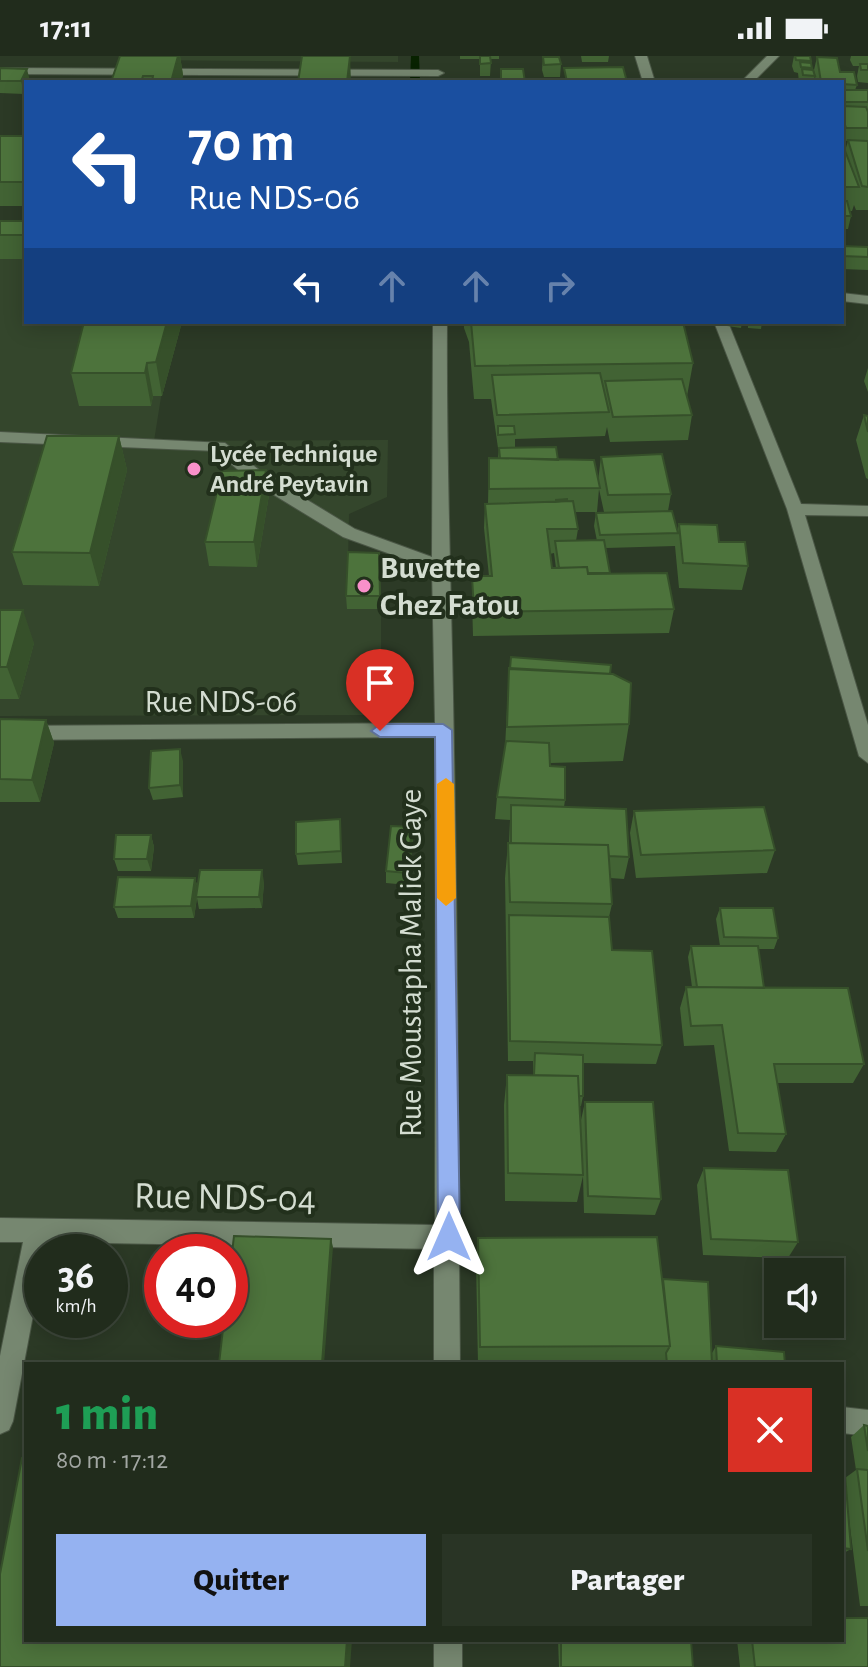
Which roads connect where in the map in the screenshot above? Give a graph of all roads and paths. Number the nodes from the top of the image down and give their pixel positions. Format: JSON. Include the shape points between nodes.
{"nodes":[{"id":1,"x":437,"y":56,"type":"edge"},
{"id":2,"x":641,"y":56,"type":"edge"},
{"id":3,"x":773,"y":56,"type":"edge"},
{"id":4,"x":0,"y":71,"type":"edge"},
{"id":5,"x":438,"y":78,"type":"edge"},
{"id":6,"x":648,"y":80,"type":"edge"},
{"id":7,"x":749,"y":80,"type":"edge"},
{"id":8,"x":844,"y":297,"type":"edge"},
{"id":9,"x":868,"y":300,"type":"edge"},
{"id":10,"x":440,"y":324,"type":"edge"},
{"id":11,"x":722,"y":324,"type":"edge"},
{"id":12,"x":0,"y":437,"type":"edge"},
{"id":13,"x":795,"y":509,"type":"junction"},
{"id":14,"x":868,"y":511,"type":"edge"},
{"id":15,"x":439,"y":565,"type":"junction"},
{"id":16,"x":443,"y":730,"type":"junction"},
{"id":17,"x":0,"y":733,"type":"edge"},
{"id":18,"x":867,"y":751,"type":"edge"},
{"id":19,"x":0,"y":1230,"type":"edge"},
{"id":20,"x":37,"y":1231,"type":"junction"},
{"id":21,"x":449,"y":1237,"type":"junction"},
{"id":22,"x":447,"y":1362,"type":"edge"},
{"id":23,"x":844,"y":1420,"type":"edge"},
{"id":24,"x":0,"y":1421,"type":"edge"},
{"id":25,"x":868,"y":1423,"type":"edge"},
{"id":26,"x":448,"y":1642,"type":"edge"},
{"id":27,"x":448,"y":1667,"type":"edge"}],
"edges":[{"from":1,"to":5,"type":"street"},
{"from":2,"to":6,"type":"street"},
{"from":3,"to":7,"type":"street"},
{"from":4,"to":5,"type":"street"},
{"from":8,"to":9,"type":"street"},
{"from":10,"to":15,"type":"street","name":"Rue Moustapha Malick Gaye"},
{"from":11,"to":13,"type":"street"},
{"from":12,"to":15,"type":"street","via":[[220,446],[257,477],[349,533]]},
{"from":13,"to":14,"type":"street"},
{"from":13,"to":18,"type":"street"},
{"from":15,"to":16,"type":"street","name":"Rue Moustapha Malick Gaye"},
{"from":16,"to":17,"type":"street","name":"Rue NDS-06"},
{"from":16,"to":21,"type":"street","name":"Rue Moustapha Malick Gaye"},
{"from":19,"to":20,"type":"street","name":"Rue NDS-04"},
{"from":20,"to":21,"type":"street","name":"Rue NDS-04"},
{"from":20,"to":24,"type":"street"},
{"from":21,"to":22,"type":"street","name":"Rue Moustapha Malick Gaye"},
{"from":23,"to":25,"type":"street"},
{"from":26,"to":27,"type":"street"}]}
